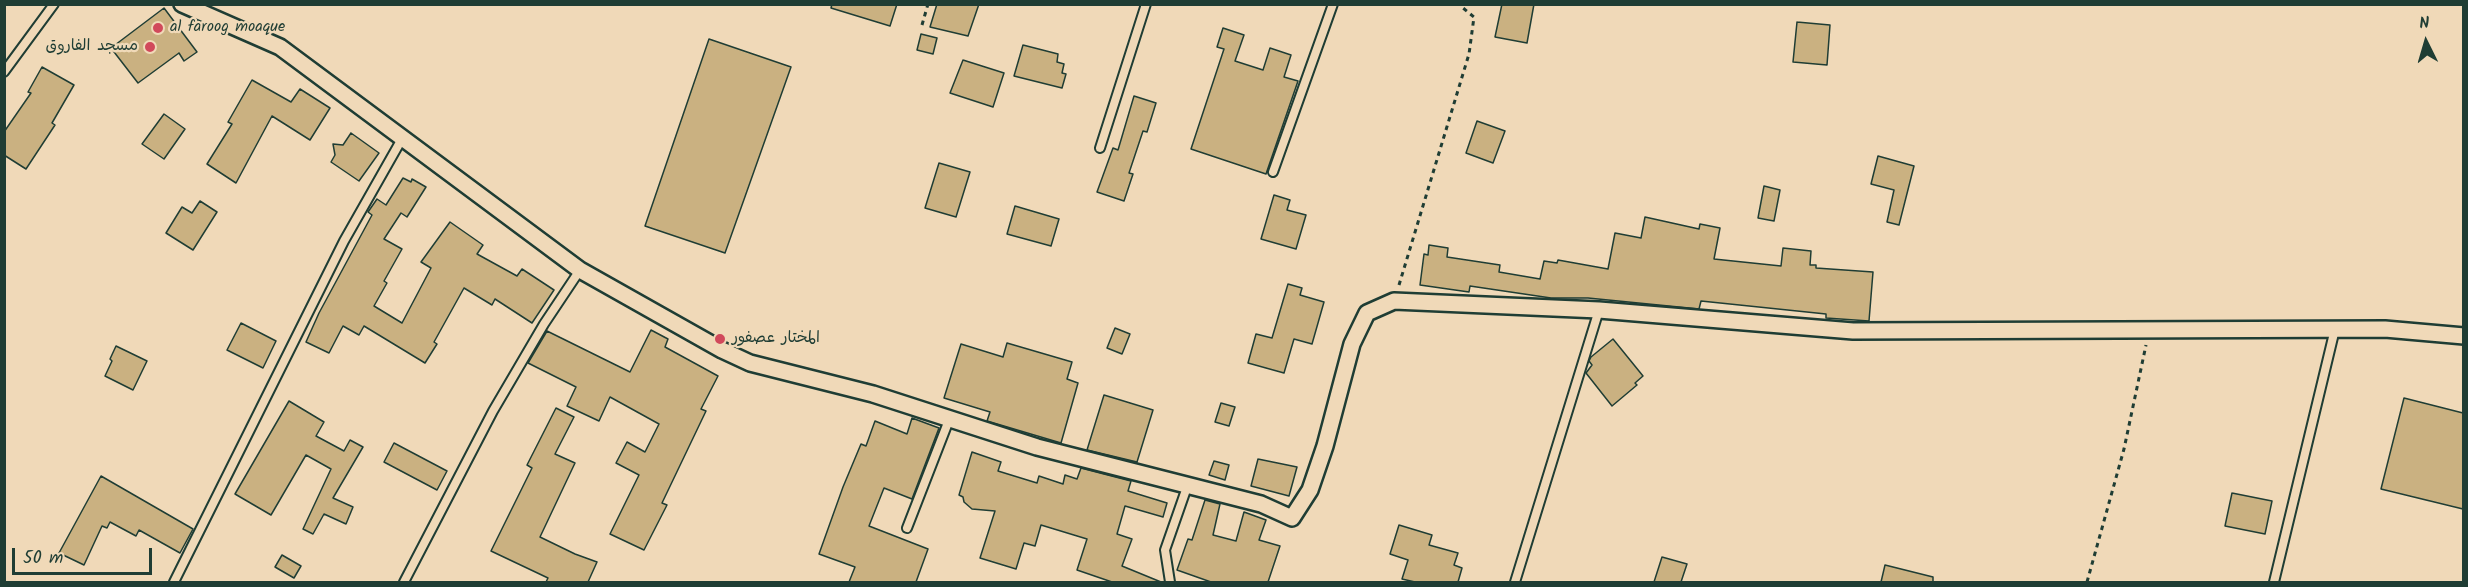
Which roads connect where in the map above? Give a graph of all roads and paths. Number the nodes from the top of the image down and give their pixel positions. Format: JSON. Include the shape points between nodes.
{"nodes":[{"id":1,"x":54,"y":4,"type":"edge"},
{"id":2,"x":182,"y":4,"type":"edge"},
{"id":3,"x":928,"y":4,"type":"edge"},
{"id":4,"x":1146,"y":4,"type":"edge"},
{"id":5,"x":1333,"y":4,"type":"edge"},
{"id":6,"x":1463,"y":4,"type":"edge"},
{"id":7,"x":922,"y":25,"type":"dead end"},
{"id":8,"x":4,"y":72,"type":"edge"},
{"id":9,"x":403,"y":137,"type":"junction"},
{"id":10,"x":1100,"y":148,"type":"dead end"},
{"id":11,"x":1273,"y":172,"type":"dead end"},
{"id":12,"x":580,"y":270,"type":"junction"},
{"id":13,"x":1394,"y":301,"type":"junction"},
{"id":14,"x":1599,"y":310,"type":"junction"},
{"id":15,"x":2149,"y":329,"type":"junction"},
{"id":16,"x":2335,"y":329,"type":"junction"},
{"id":17,"x":2463,"y":336,"type":"edge"},
{"id":18,"x":949,"y":420,"type":"junction"},
{"id":19,"x":1187,"y":487,"type":"junction"},
{"id":20,"x":908,"y":528,"type":"dead end"},
{"id":21,"x":174,"y":582,"type":"edge"},
{"id":22,"x":404,"y":582,"type":"edge"},
{"id":23,"x":1170,"y":582,"type":"edge"},
{"id":24,"x":1515,"y":582,"type":"edge"},
{"id":25,"x":2087,"y":582,"type":"edge"},
{"id":26,"x":2274,"y":582,"type":"edge"}],
"edges":[{"from":1,"to":8,"type":"lane"},
{"from":2,"to":9,"type":"street","via":[[280,47]]},
{"from":3,"to":7,"type":"path"},
{"from":4,"to":10,"type":"lane"},
{"from":5,"to":11,"type":"lane"},
{"from":6,"to":13,"type":"path","via":[[1474,17],[1469,54]]},
{"from":9,"to":12,"type":"street"},
{"from":9,"to":21,"type":"lane","via":[[344,241]]},
{"from":12,"to":18,"type":"street","via":[[750,363],[873,394]]},
{"from":12,"to":22,"type":"lane","via":[[493,411]]},
{"from":13,"to":14,"type":"street"},
{"from":13,"to":19,"type":"street","via":[[1367,313],[1352,344],[1310,490],[1292,519],[1261,504]]},
{"from":14,"to":15,"type":"street","via":[[1852,331]]},
{"from":14,"to":24,"type":"lane"},
{"from":15,"to":16,"type":"street"},
{"from":15,"to":25,"type":"path","via":[[2124,449]]},
{"from":16,"to":17,"type":"street","via":[[2385,328]]},
{"from":16,"to":26,"type":"lane"},
{"from":18,"to":19,"type":"street"},
{"from":18,"to":20,"type":"lane"},
{"from":19,"to":23,"type":"lane","via":[[1165,550]]}]}
